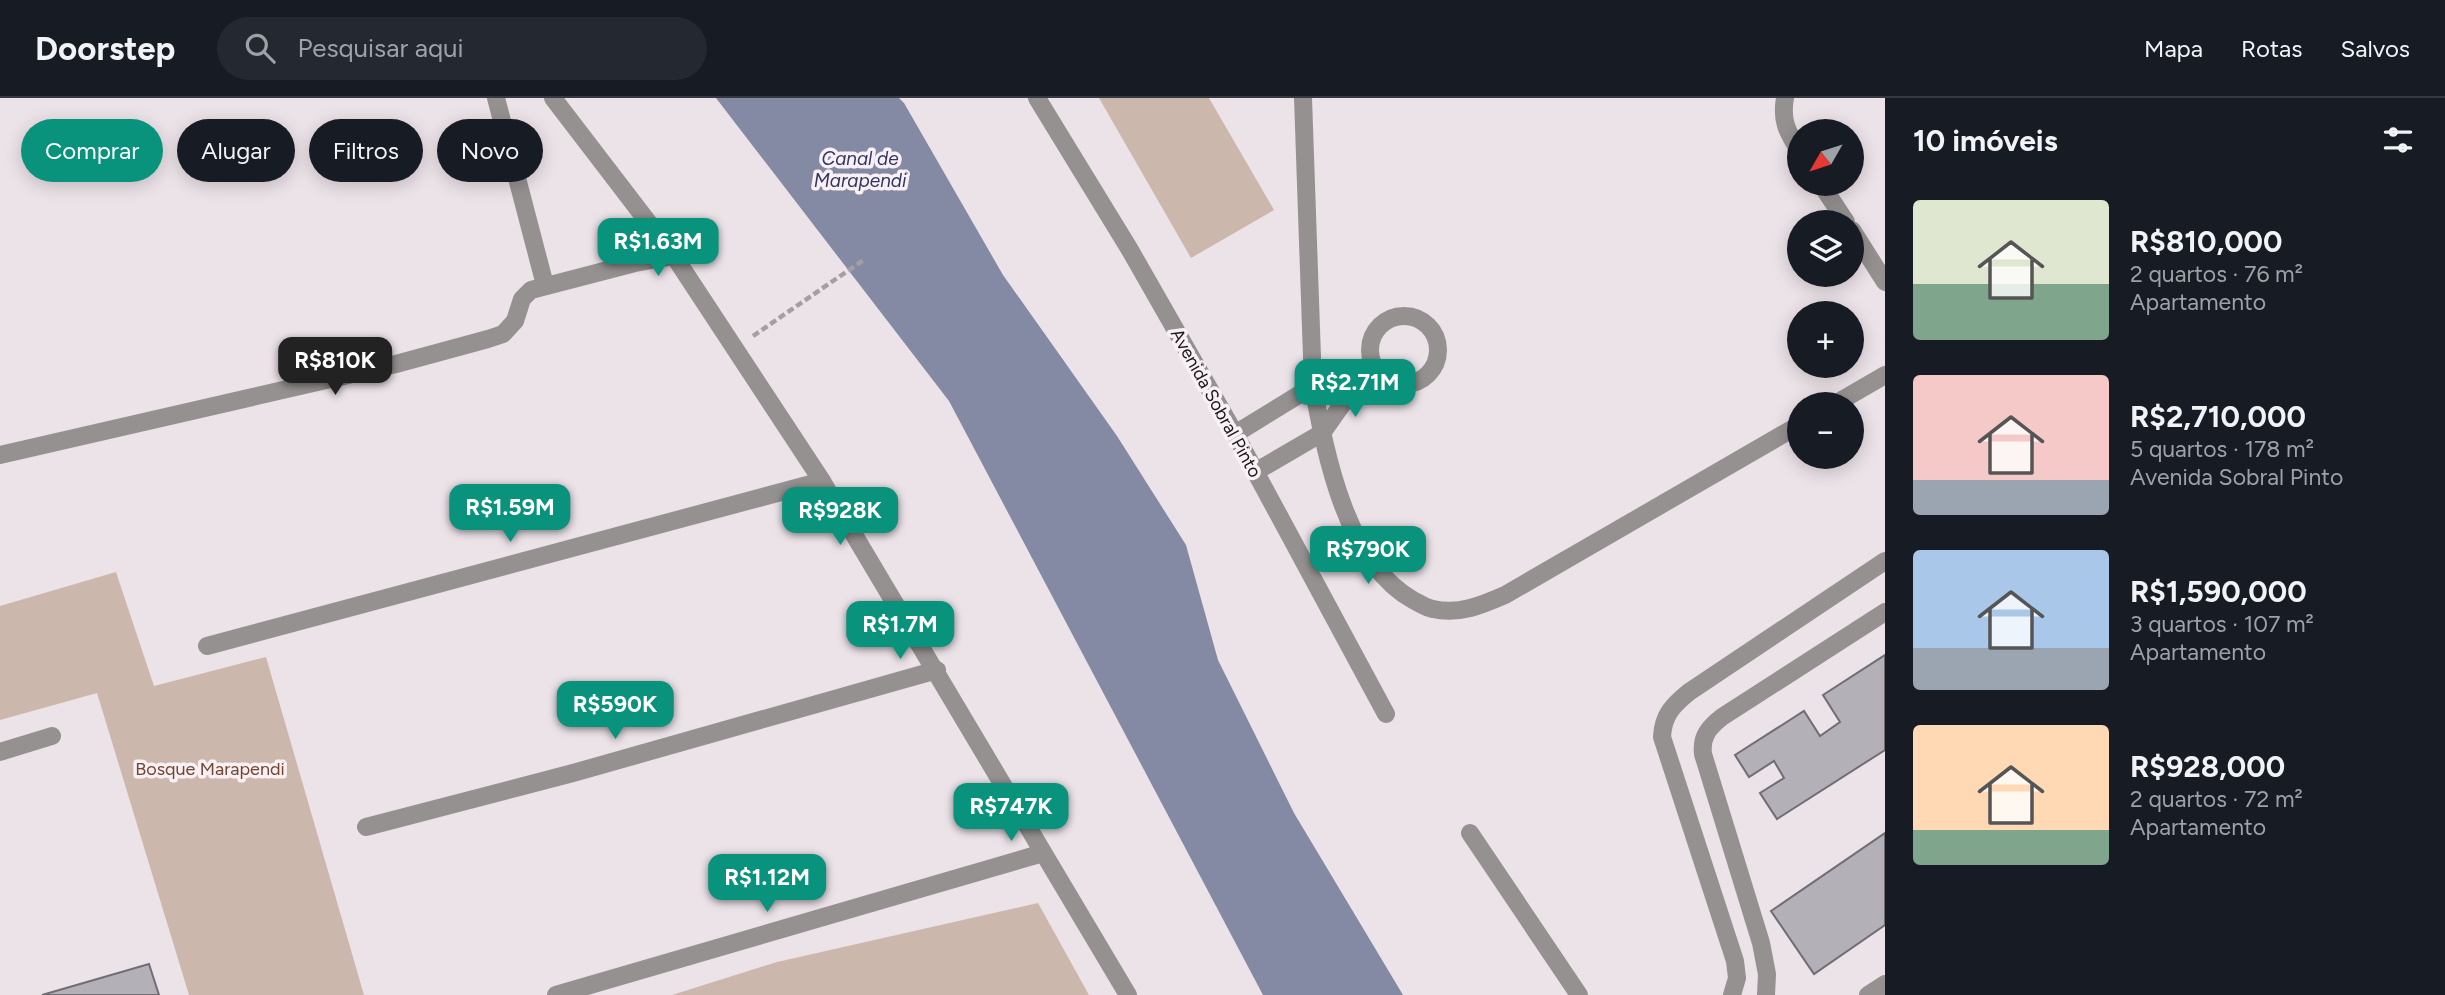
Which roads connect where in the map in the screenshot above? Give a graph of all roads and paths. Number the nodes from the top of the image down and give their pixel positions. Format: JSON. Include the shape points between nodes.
{"nodes":[{"id":1,"x":496,"y":98,"type":"edge"},
{"id":2,"x":553,"y":98,"type":"edge"},
{"id":3,"x":1037,"y":98,"type":"edge"},
{"id":4,"x":1303,"y":98,"type":"edge"},
{"id":5,"x":1785,"y":98,"type":"edge"},
{"id":6,"x":1787,"y":130,"type":"edge"},
{"id":7,"x":1864,"y":249,"type":"edge"},
{"id":8,"x":674,"y":256,"type":"junction"},
{"id":9,"x":865,"y":259,"type":"dead end"},
{"id":10,"x":1885,"y":282,"type":"edge"},
{"id":11,"x":545,"y":285,"type":"junction"},
{"id":12,"x":735,"y":348,"type":"junction"},
{"id":13,"x":1377,"y":370,"type":"dead end"},
{"id":14,"x":1885,"y":375,"type":"edge"},
{"id":15,"x":1358,"y":382,"type":"junction"},
{"id":16,"x":1312,"y":386,"type":"junction"},
{"id":17,"x":1856,"y":392,"type":"edge"},
{"id":18,"x":1787,"y":432,"type":"edge"},
{"id":19,"x":1322,"y":433,"type":"junction"},
{"id":20,"x":1235,"y":434,"type":"junction"},
{"id":21,"x":0,"y":455,"type":"edge"},
{"id":22,"x":1255,"y":472,"type":"junction"},
{"id":23,"x":822,"y":481,"type":"junction"},
{"id":24,"x":1885,"y":561,"type":"edge"},
{"id":25,"x":1885,"y":612,"type":"edge"},
{"id":26,"x":208,"y":646,"type":"dead end"},
{"id":27,"x":937,"y":670,"type":"junction"},
{"id":28,"x":1386,"y":714,"type":"dead end"},
{"id":29,"x":52,"y":736,"type":"dead end"},
{"id":30,"x":0,"y":752,"type":"edge"},
{"id":31,"x":366,"y":827,"type":"dead end"},
{"id":32,"x":1470,"y":833,"type":"dead end"},
{"id":33,"x":1043,"y":853,"type":"junction"},
{"id":34,"x":1885,"y":984,"type":"edge"},
{"id":35,"x":555,"y":995,"type":"edge"},
{"id":36,"x":1128,"y":995,"type":"edge"},
{"id":37,"x":1578,"y":995,"type":"edge"},
{"id":38,"x":1732,"y":995,"type":"edge"},
{"id":39,"x":1766,"y":995,"type":"edge"},
{"id":40,"x":1868,"y":995,"type":"edge"}],
"edges":[{"from":1,"to":11,"type":"street"},
{"from":2,"to":8,"type":"street"},
{"from":3,"to":20,"type":"street","name":"Avenida Sobral Pinto"},
{"from":4,"to":16,"type":"street"},
{"from":5,"to":6,"type":"street","via":[[1782,110]]},
{"from":7,"to":10,"type":"street"},
{"from":8,"to":11,"type":"street"},
{"from":8,"to":12,"type":"street"},
{"from":9,"to":12,"type":"path"},
{"from":11,"to":21,"type":"street","via":[[522,299],[515,321],[503,334],[488,339]]},
{"from":12,"to":23,"type":"street"},
{"from":13,"to":15,"type":"street"},
{"from":14,"to":17,"type":"street"},
{"from":15,"to":16,"type":"street"},
{"from":15,"to":19,"type":"street"},
{"from":16,"to":19,"type":"street"},
{"from":16,"to":20,"type":"street"},
{"from":18,"to":19,"type":"street","via":[[1505,595],[1469,610],[1431,609],[1400,592],[1369,557],[1343,509]]},
{"from":19,"to":22,"type":"street"},
{"from":20,"to":22,"type":"street","name":"Avenida Sobral Pinto"},
{"from":22,"to":28,"type":"street","name":"Avenida Sobral Pinto"},
{"from":23,"to":26,"type":"street"},
{"from":23,"to":27,"type":"street"},
{"from":24,"to":38,"type":"street","via":[[1689,692],[1667,712],[1662,725],[1662,737],[1735,961],[1738,978]]},
{"from":25,"to":39,"type":"street","via":[[1722,717],[1702,742],[1761,943]]},
{"from":27,"to":31,"type":"street"},
{"from":27,"to":33,"type":"street"},
{"from":29,"to":30,"type":"street"},
{"from":32,"to":37,"type":"street"},
{"from":33,"to":35,"type":"street"},
{"from":33,"to":36,"type":"street"},
{"from":34,"to":40,"type":"street"}]}
